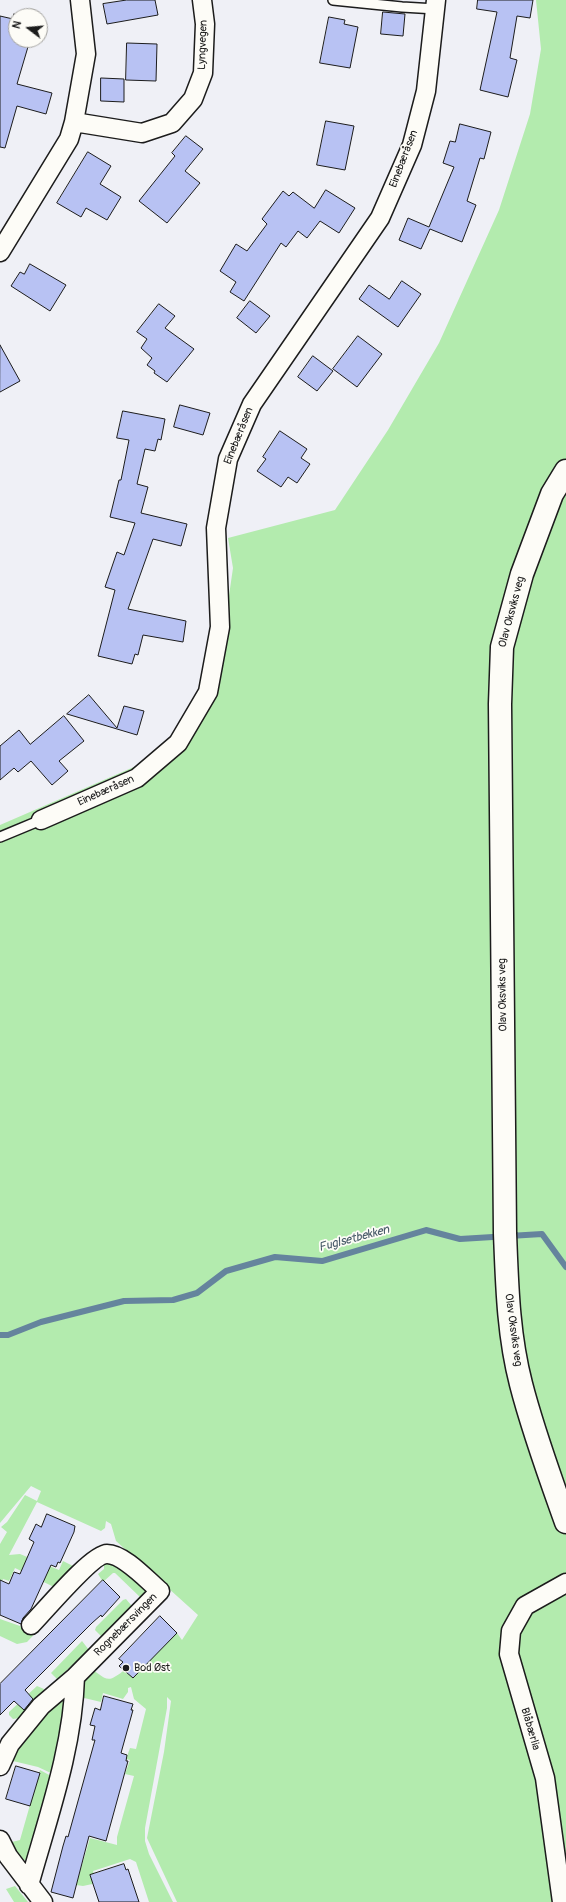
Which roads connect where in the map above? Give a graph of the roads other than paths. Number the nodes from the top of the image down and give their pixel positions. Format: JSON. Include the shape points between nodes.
{"nodes":[{"id":1,"x":80,"y":0,"type":"edge"},
{"id":2,"x":202,"y":0,"type":"edge"},
{"id":3,"x":333,"y":0,"type":"edge"},
{"id":4,"x":436,"y":4,"type":"edge"},
{"id":5,"x":74,"y":122,"type":"junction"},
{"id":6,"x":0,"y":252,"type":"edge"},
{"id":7,"x":566,"y":471,"type":"edge"},
{"id":8,"x":41,"y":820,"type":"joint"},
{"id":9,"x":0,"y":837,"type":"edge"},
{"id":10,"x":566,"y":1522,"type":"edge"},
{"id":11,"x":566,"y":1583,"type":"edge"},
{"id":12,"x":31,"y":1625,"type":"dead end"},
{"id":13,"x":75,"y":1677,"type":"junction"},
{"id":14,"x":0,"y":1766,"type":"edge"},
{"id":15,"x":0,"y":1840,"type":"edge"},
{"id":16,"x":29,"y":1885,"type":"junction"},
{"id":17,"x":43,"y":1902,"type":"edge"},
{"id":18,"x":562,"y":1902,"type":"edge"}],
"edges":[{"from":1,"to":5,"type":"street","via":[[86,54]]},
{"from":2,"to":5,"type":"street","name":"Lyngvegen","via":[[205,24],[203,73],[193,99],[172,123],[142,133]]},
{"from":3,"to":4,"type":"lane","name":"Einebæråsen","via":[[402,8]]},
{"from":4,"to":8,"type":"street","name":"Einebæråsen","via":[[426,90],[412,144],[380,218],[252,404],[228,459],[216,528],[220,627],[208,692],[178,743],[137,778]]},
{"from":5,"to":6,"type":"street","via":[[69,139]]},
{"from":7,"to":10,"type":"street","name":"Olav Oksviks veg","via":[[552,494],[522,574],[502,647],[500,704],[505,1233],[509,1311],[521,1383],[548,1473]]},
{"from":8,"to":9,"type":"lane"},
{"from":11,"to":18,"type":"street","name":"Blåbærlia","via":[[525,1606],[511,1631],[509,1654],[545,1778]]},
{"from":12,"to":13,"type":"street","name":"Rognebærsvingen","via":[[82,1571],[96,1558],[107,1554],[124,1561],[160,1591]]},
{"from":13,"to":14,"type":"street","name":"Rognebærsvingen","via":[[24,1724],[10,1744]]},
{"from":13,"to":16,"type":"street","via":[[74,1705],[59,1779]]},
{"from":15,"to":16,"type":"street"},
{"from":16,"to":17,"type":"street"}]}
